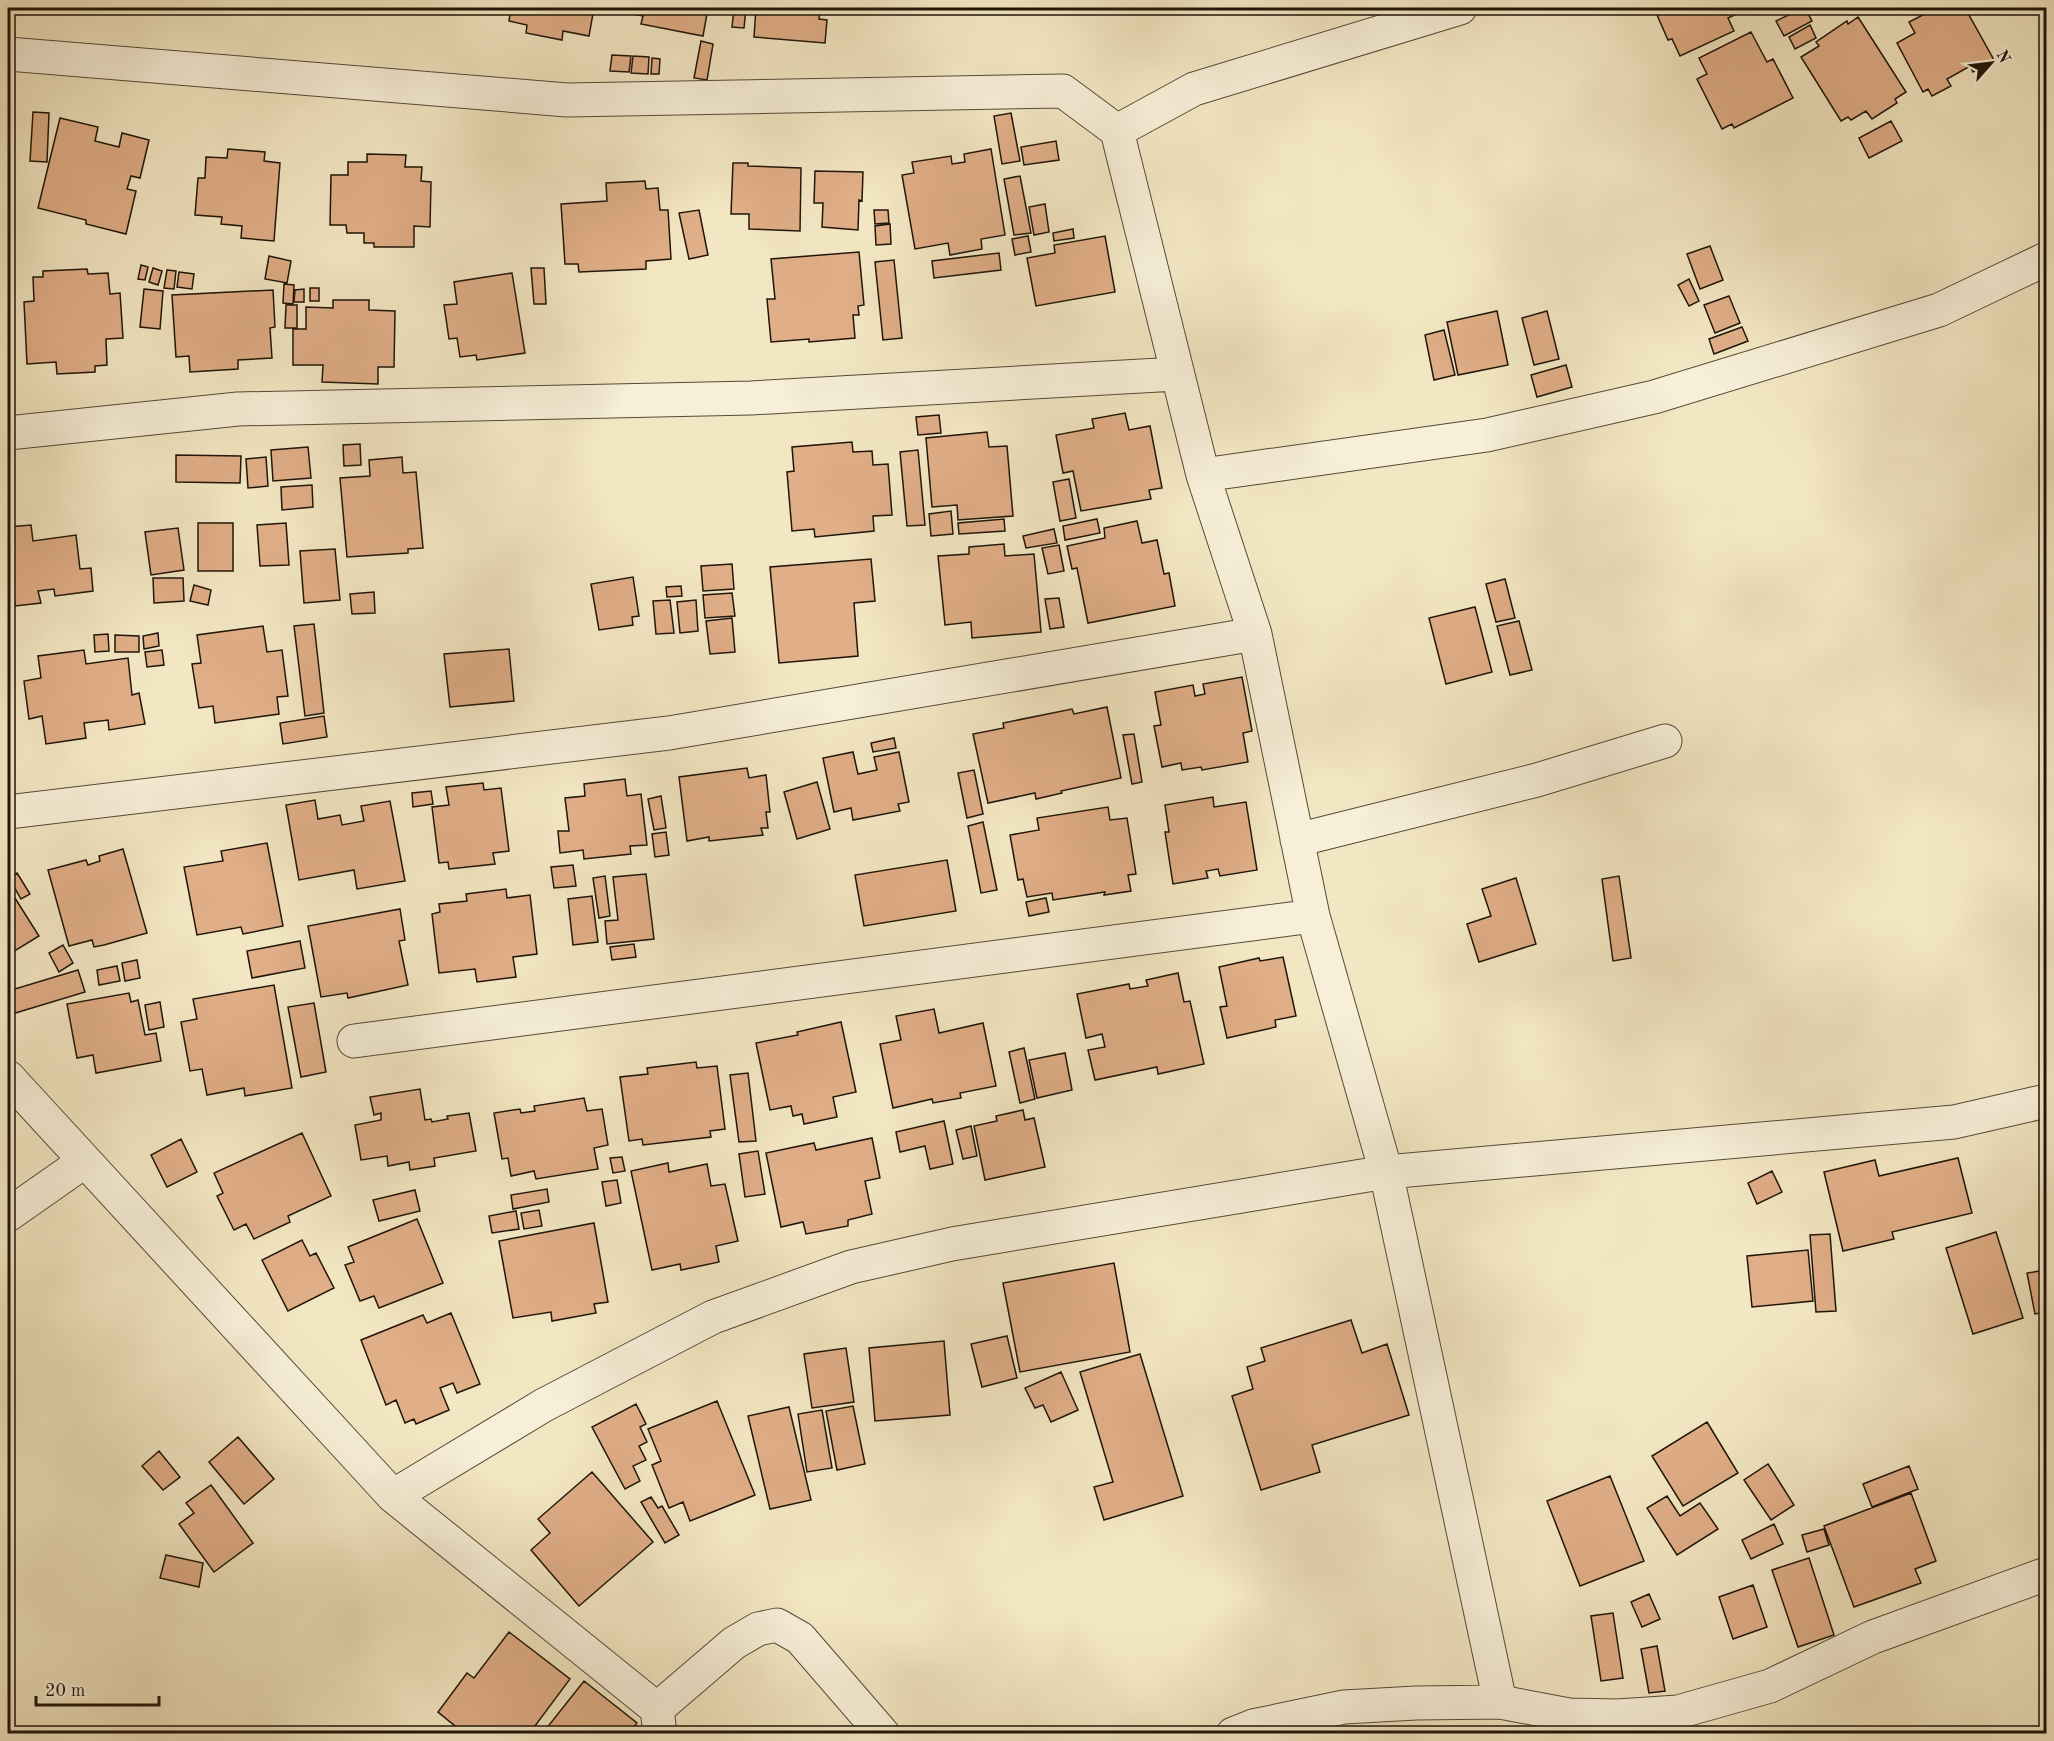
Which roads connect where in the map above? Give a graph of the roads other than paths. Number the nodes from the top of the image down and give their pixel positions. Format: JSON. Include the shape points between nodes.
{"nodes":[{"id":1,"x":1460,"y":8,"type":"edge"},
{"id":2,"x":8,"y":54,"type":"edge"},
{"id":3,"x":1117,"y":131,"type":"junction"},
{"id":4,"x":2046,"y":259,"type":"edge"},
{"id":5,"x":1177,"y":374,"type":"junction"},
{"id":6,"x":8,"y":433,"type":"edge"},
{"id":7,"x":1203,"y":476,"type":"junction"},
{"id":8,"x":1255,"y":634,"type":"junction"},
{"id":9,"x":1665,"y":741,"type":"dead end"},
{"id":10,"x":8,"y":812,"type":"edge"},
{"id":11,"x":1297,"y":840,"type":"junction"},
{"id":12,"x":1313,"y":916,"type":"junction"},
{"id":13,"x":354,"y":1041,"type":"dead end"},
{"id":14,"x":8,"y":1077,"type":"edge"},
{"id":15,"x":2046,"y":1101,"type":"edge"},
{"id":16,"x":85,"y":1161,"type":"junction"},
{"id":17,"x":1386,"y":1172,"type":"junction"},
{"id":18,"x":8,"y":1215,"type":"edge"},
{"id":19,"x":393,"y":1496,"type":"junction"},
{"id":20,"x":2046,"y":1574,"type":"edge"},
{"id":21,"x":1500,"y":1702,"type":"junction"},
{"id":22,"x":659,"y":1721,"type":"edge"},
{"id":23,"x":883,"y":1734,"type":"edge"},
{"id":24,"x":1233,"y":1734,"type":"edge"}],
"edges":[{"from":1,"to":3,"type":"street","via":[[1194,88]]},
{"from":2,"to":3,"type":"street","via":[[567,100],[1063,91]]},
{"from":3,"to":5,"type":"street"},
{"from":4,"to":7,"type":"street","via":[[1939,310],[1654,397],[1487,435]]},
{"from":5,"to":6,"type":"street","via":[[751,398],[238,409]]},
{"from":5,"to":7,"type":"street"},
{"from":7,"to":8,"type":"street"},
{"from":8,"to":10,"type":"street","via":[[669,733]]},
{"from":8,"to":11,"type":"street"},
{"from":9,"to":11,"type":"street","via":[[1537,780]]},
{"from":11,"to":12,"type":"street"},
{"from":12,"to":13,"type":"street"},
{"from":12,"to":17,"type":"street"},
{"from":14,"to":16,"type":"street"},
{"from":15,"to":17,"type":"street","via":[[1954,1122]]},
{"from":16,"to":18,"type":"street"},
{"from":16,"to":19,"type":"street"},
{"from":17,"to":19,"type":"street","via":[[952,1244],[851,1267],[714,1317],[544,1405]]},
{"from":17,"to":21,"type":"street"},
{"from":19,"to":22,"type":"street"},
{"from":20,"to":21,"type":"street","via":[[1874,1637],[1770,1686],[1678,1712],[1569,1715]]},
{"from":21,"to":24,"type":"street","via":[[1344,1707],[1253,1726]]},
{"from":22,"to":23,"type":"street","via":[[734,1643],[758,1629],[777,1625],[800,1638]]}]}
